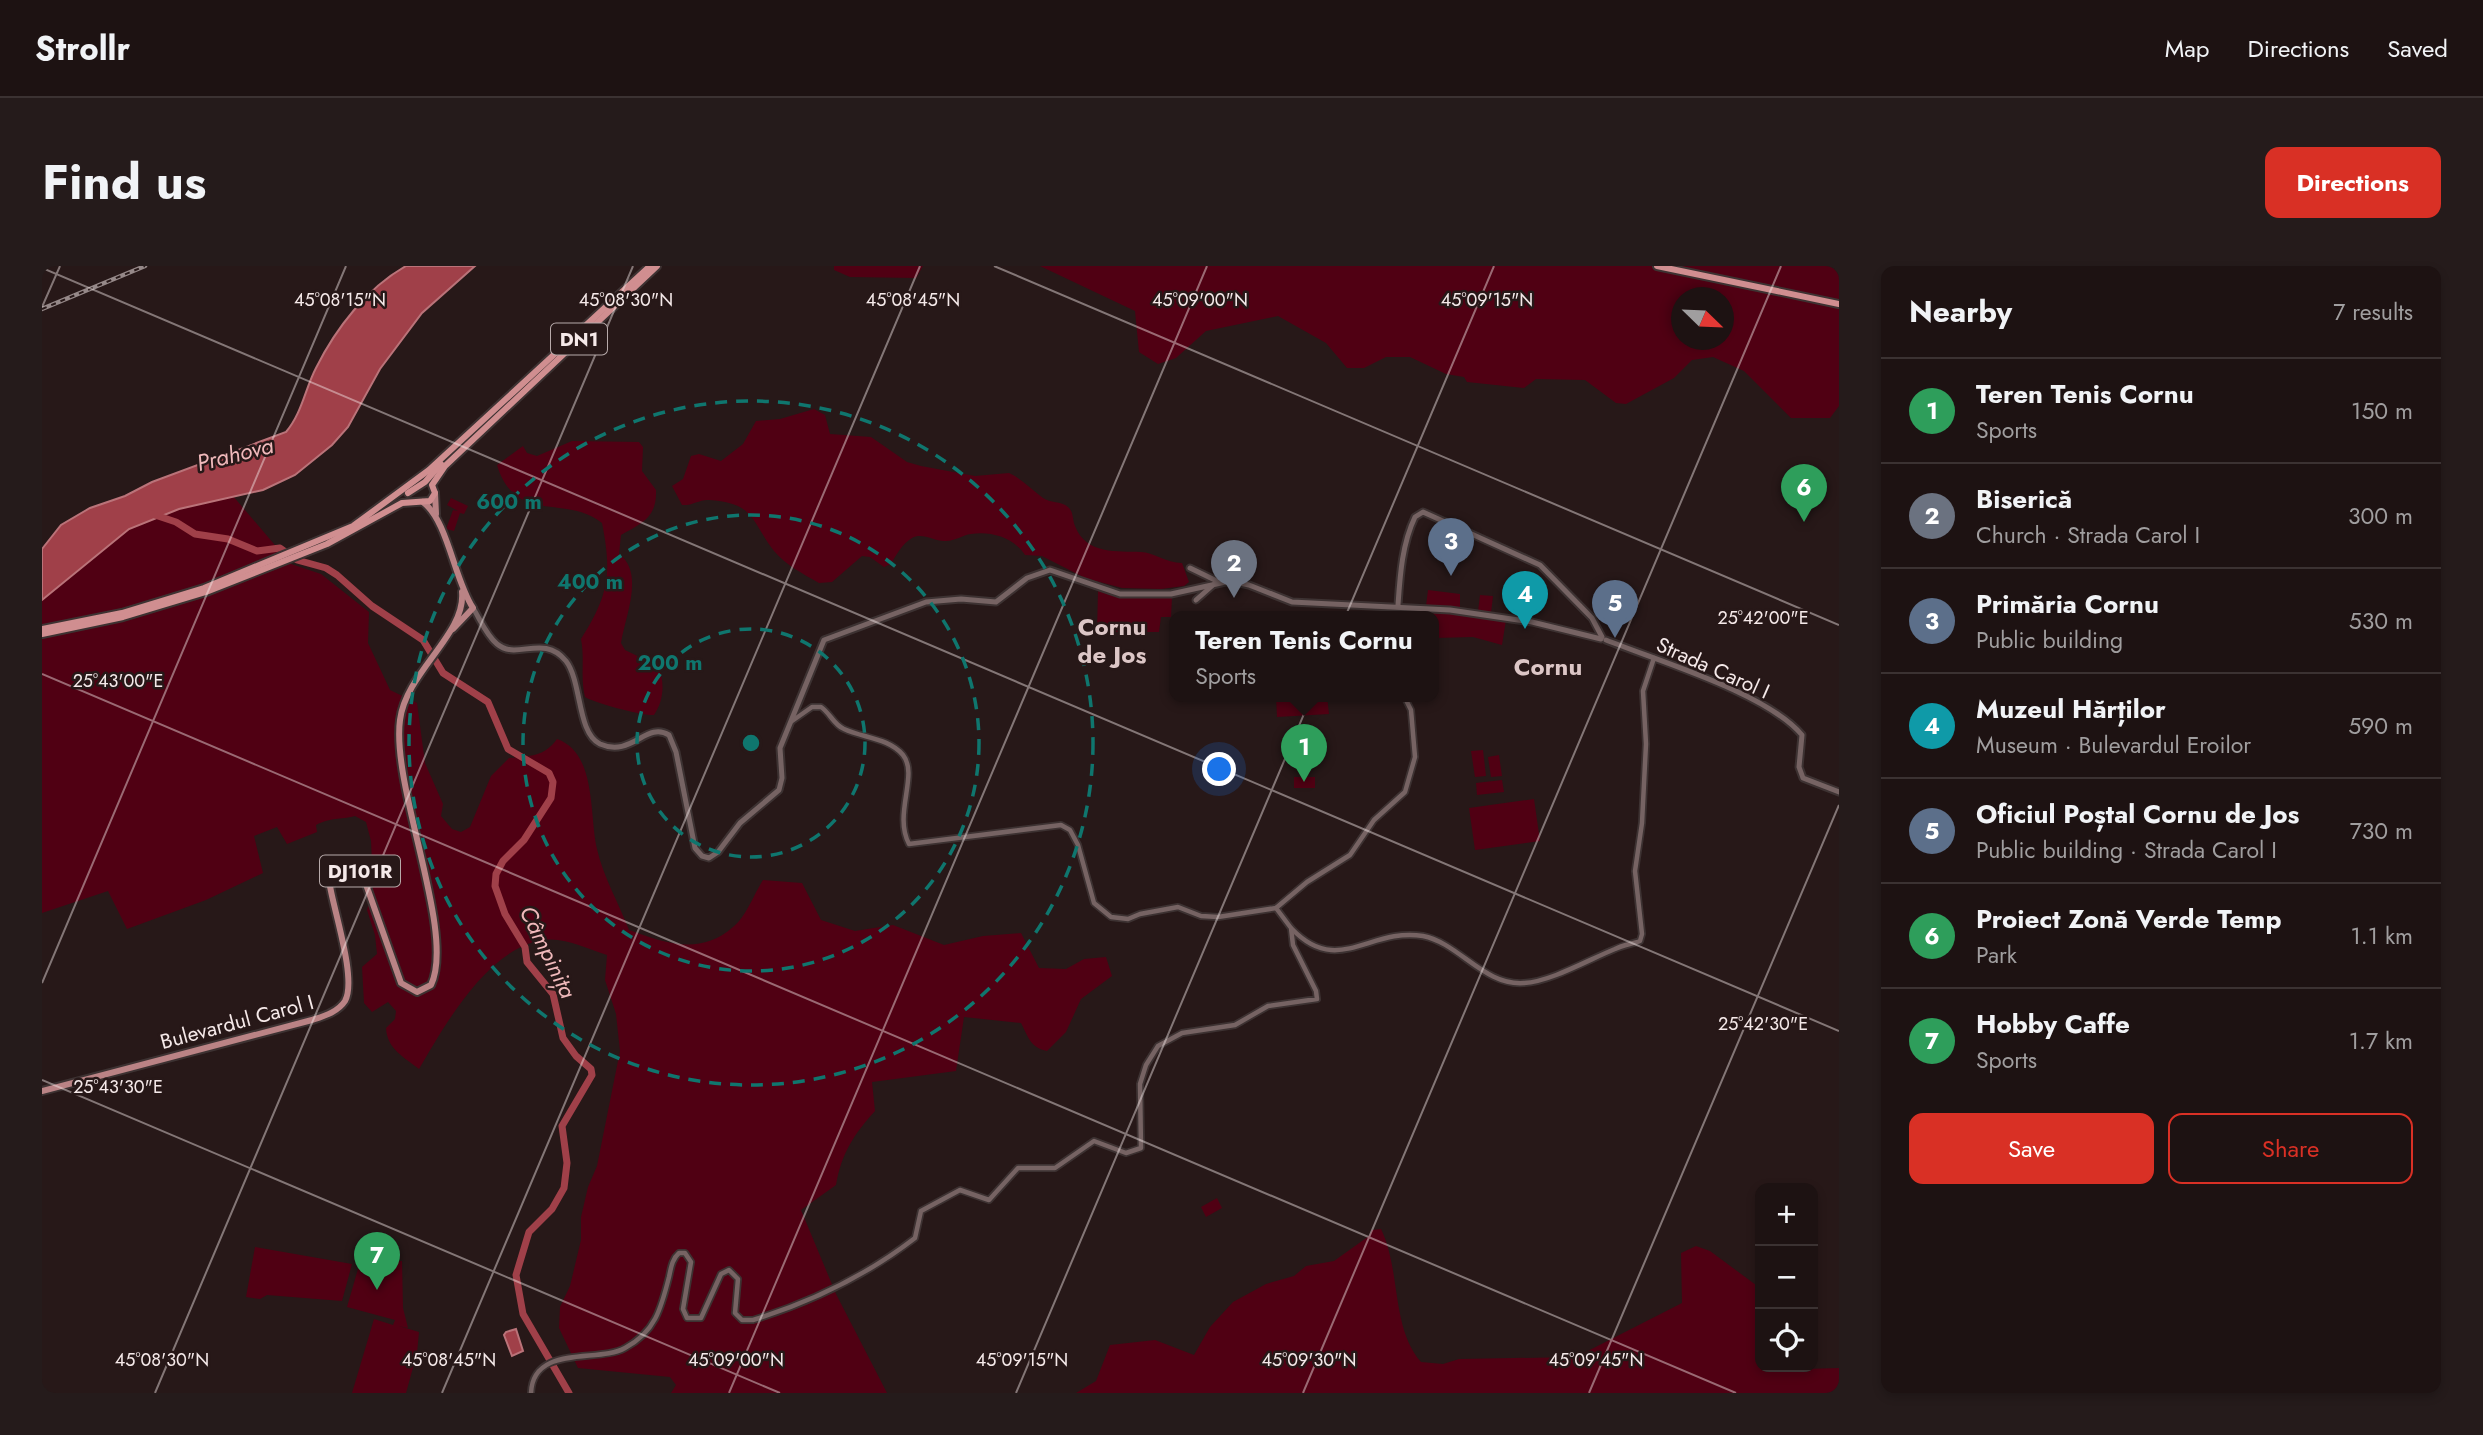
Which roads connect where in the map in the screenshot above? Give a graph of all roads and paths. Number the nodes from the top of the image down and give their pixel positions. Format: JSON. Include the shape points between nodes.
{"nodes":[{"id":1,"x":650,"y":266,"type":"edge"},
{"id":2,"x":657,"y":266,"type":"edge"},
{"id":3,"x":1657,"y":266,"type":"edge"},
{"id":4,"x":1675,"y":266,"type":"edge"},
{"id":5,"x":1839,"y":302,"type":"edge"},
{"id":6,"x":478,"y":427,"type":"junction"},
{"id":7,"x":417,"y":486,"type":"junction"},
{"id":8,"x":431,"y":487,"type":"junction"},
{"id":9,"x":421,"y":501,"type":"junction"},
{"id":10,"x":437,"y":520,"type":"junction"},
{"id":11,"x":353,"y":526,"type":"junction"},
{"id":12,"x":305,"y":551,"type":"junction"},
{"id":13,"x":1189,"y":568,"type":"dead end"},
{"id":14,"x":1219,"y":582,"type":"junction"},
{"id":15,"x":1196,"y":600,"type":"dead end"},
{"id":16,"x":1394,"y":605,"type":"junction"},
{"id":17,"x":468,"y":610,"type":"junction"},
{"id":18,"x":1392,"y":611,"type":"edge"},
{"id":19,"x":42,"y":631,"type":"edge"},
{"id":20,"x":1603,"y":639,"type":"junction"},
{"id":21,"x":1654,"y":658,"type":"junction"},
{"id":22,"x":800,"y":696,"type":"junction"},
{"id":23,"x":1407,"y":702,"type":"edge"},
{"id":24,"x":811,"y":707,"type":"junction"},
{"id":25,"x":789,"y":724,"type":"junction"},
{"id":26,"x":1839,"y":792,"type":"edge"},
{"id":27,"x":1276,"y":908,"type":"junction"},
{"id":28,"x":1291,"y":928,"type":"junction"},
{"id":29,"x":42,"y":1091,"type":"edge"},
{"id":30,"x":531,"y":1393,"type":"edge"}],
"edges":[{"from":1,"to":6,"type":"highway","number":"DN1"},
{"from":2,"to":8,"type":"highway","number":"DN1","via":[[445,466]]},
{"from":3,"to":5,"type":"highway"},
{"from":4,"to":5,"type":"highway"},
{"from":6,"to":8,"type":"highway","number":"DN1"},
{"from":6,"to":11,"type":"highway","number":"DN1","via":[[408,488]]},
{"from":7,"to":8,"type":"highway","number":"DN1"},
{"from":7,"to":9,"type":"highway"},
{"from":7,"to":11,"type":"highway","number":"DN1"},
{"from":8,"to":9,"type":"highway","number":"DN1","via":[[430,501]]},
{"from":8,"to":10,"type":"main road"},
{"from":9,"to":10,"type":"main road"},
{"from":9,"to":12,"type":"highway","number":"DN1","via":[[402,503]]},
{"from":10,"to":17,"type":"main road"},
{"from":11,"to":12,"type":"highway","number":"DN1"},
{"from":12,"to":19,"type":"highway","number":"DN1","via":[[159,603]]},
{"from":13,"to":14,"type":"main road"},
{"from":14,"to":15,"type":"main road"},
{"from":14,"to":16,"type":"main road","via":[[1244,583],[1292,602]]},
{"from":14,"to":22,"type":"main road","via":[[1166,594],[1120,594],[1044,571],[996,602],[951,599],[916,605],[827,637]]},
{"from":16,"to":18,"type":"street"},
{"from":16,"to":20,"type":"main road","name":"Strada Carol I","via":[[1509,618]]},
{"from":16,"to":20,"type":"main road","via":[[1408,534],[1415,517],[1423,512],[1540,565],[1592,618]]},
{"from":17,"to":25,"type":"main road","via":[[503,648],[543,647],[566,662],[587,729],[597,742],[620,748],[651,732],[669,735],[695,848],[706,857],[718,852],[740,823],[779,790],[780,748]]},
{"from":17,"to":29,"type":"main road","name":"Bulevardul Carol I","number":"DJ101R","via":[[422,668],[405,700],[399,734],[434,932],[435,969],[428,988],[413,992],[401,983],[363,876],[356,868],[344,866],[334,873],[330,886],[349,984],[337,1009],[312,1020]]},
{"from":20,"to":21,"type":"main road","name":"Strada Carol I"},
{"from":21,"to":26,"type":"main road","name":"Strada Carol I","via":[[1756,702],[1797,730],[1803,742],[1801,775]]},
{"from":21,"to":28,"type":"street","via":[[1643,691],[1646,744],[1635,871],[1642,934],[1638,943],[1536,981],[1517,983],[1491,975],[1422,936],[1369,942],[1334,952],[1308,944]]},
{"from":22,"to":24,"type":"street"},
{"from":22,"to":25,"type":"main road"},
{"from":23,"to":27,"type":"street","via":[[1415,765],[1405,792],[1346,858]]},
{"from":24,"to":25,"type":"street"},
{"from":24,"to":27,"type":"street","via":[[824,708],[841,728],[888,744],[905,758],[909,775],[902,816],[911,845],[1061,825],[1070,830],[1078,845],[1094,903],[1111,917],[1128,919],[1178,907],[1201,916],[1224,917]]},
{"from":27,"to":28,"type":"street"},
{"from":28,"to":30,"type":"street","via":[[1293,945],[1317,999],[1268,1006],[1236,1024],[1182,1032],[1158,1045],[1140,1084],[1141,1148],[1126,1153],[1094,1141],[1052,1169],[1018,1168],[989,1200],[958,1191],[918,1214],[914,1239],[838,1287],[760,1318],[745,1321],[735,1313],[738,1276],[727,1270],[721,1274],[705,1314],[694,1321],[685,1316],[691,1262],[685,1253],[679,1253],[659,1314],[648,1332],[617,1352],[582,1354],[546,1367],[535,1374]]}]}
